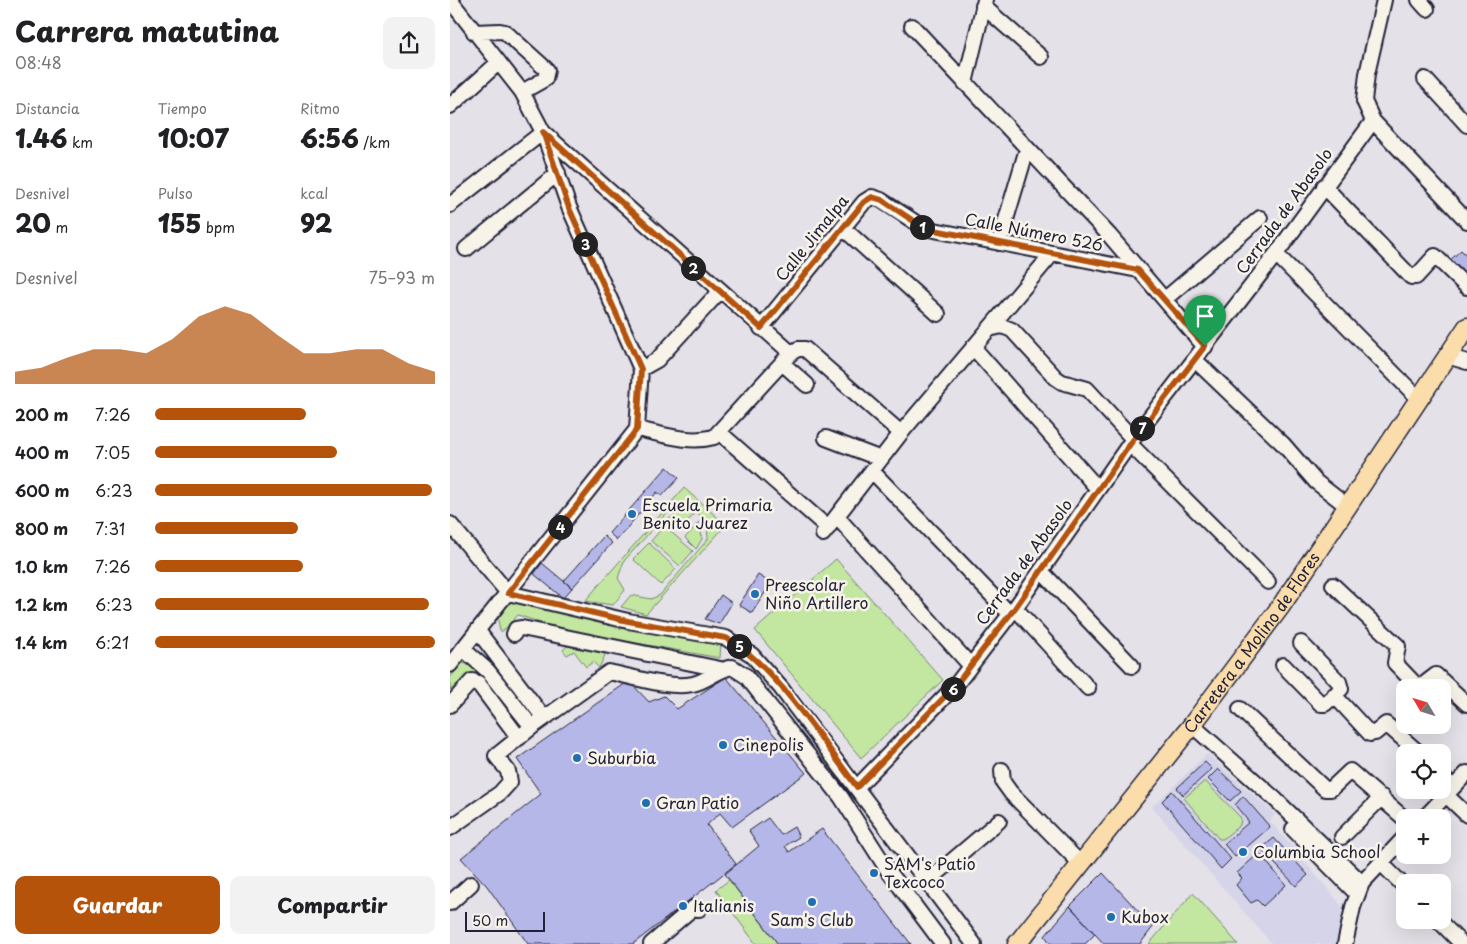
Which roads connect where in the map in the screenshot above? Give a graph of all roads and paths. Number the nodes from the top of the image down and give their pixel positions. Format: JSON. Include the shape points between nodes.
{"nodes":[{"id":1,"x":450,"y":0,"type":"edge"},
{"id":2,"x":1384,"y":0,"type":"edge"},
{"id":3,"x":984,"y":3,"type":"edge"},
{"id":4,"x":912,"y":26,"type":"dead end"},
{"id":5,"x":474,"y":32,"type":"junction"},
{"id":6,"x":1041,"y":57,"type":"dead end"},
{"id":7,"x":498,"y":62,"type":"junction"},
{"id":8,"x":1425,"y":80,"type":"dead end"},
{"id":9,"x":965,"y":83,"type":"junction"},
{"id":10,"x":522,"y":92,"type":"junction"},
{"id":11,"x":450,"y":106,"type":"edge"},
{"id":12,"x":1373,"y":121,"type":"junction"},
{"id":13,"x":1467,"y":125,"type":"edge"},
{"id":14,"x":543,"y":132,"type":"junction"},
{"id":15,"x":1027,"y":149,"type":"junction"},
{"id":16,"x":558,"y":173,"type":"junction"},
{"id":17,"x":1324,"y":186,"type":"junction"},
{"id":18,"x":450,"y":205,"type":"edge"},
{"id":19,"x":1260,"y":218,"type":"dead end"},
{"id":20,"x":1467,"y":221,"type":"edge"},
{"id":21,"x":843,"y":228,"type":"junction"},
{"id":22,"x":924,"y":228,"type":"joint"},
{"id":23,"x":999,"y":243,"type":"junction"},
{"id":24,"x":466,"y":249,"type":"dead end"},
{"id":25,"x":1053,"y":253,"type":"junction"},
{"id":26,"x":1276,"y":254,"type":"junction"},
{"id":27,"x":1138,"y":270,"type":"junction"},
{"id":28,"x":1467,"y":287,"type":"edge"},
{"id":29,"x":720,"y":292,"type":"junction"},
{"id":30,"x":1165,"y":300,"type":"junction"},
{"id":31,"x":938,"y":314,"type":"dead end"},
{"id":32,"x":1467,"y":327,"type":"edge"},
{"id":33,"x":761,"y":328,"type":"junction"},
{"id":34,"x":989,"y":329,"type":"junction"},
{"id":35,"x":1205,"y":346,"type":"junction"},
{"id":36,"x":974,"y":347,"type":"junction"},
{"id":37,"x":1448,"y":356,"type":"junction"},
{"id":38,"x":787,"y":358,"type":"junction"},
{"id":39,"x":1195,"y":360,"type":"junction"},
{"id":40,"x":1467,"y":362,"type":"edge"},
{"id":41,"x":641,"y":369,"type":"junction"},
{"id":42,"x":807,"y":385,"type":"dead end"},
{"id":43,"x":1419,"y":399,"type":"junction"},
{"id":44,"x":637,"y":429,"type":"junction"},
{"id":45,"x":719,"y":432,"type":"junction"},
{"id":46,"x":901,"y":433,"type":"junction"},
{"id":47,"x":826,"y":438,"type":"dead end"},
{"id":48,"x":1131,"y":442,"type":"junction"},
{"id":49,"x":881,"y":459,"type":"junction"},
{"id":50,"x":872,"y":471,"type":"junction"},
{"id":51,"x":1098,"y":490,"type":"junction"},
{"id":52,"x":1347,"y":506,"type":"junction"},
{"id":53,"x":837,"y":517,"type":"junction"},
{"id":54,"x":450,"y":524,"type":"edge"},
{"id":55,"x":1041,"y":571,"type":"junction"},
{"id":56,"x":1268,"y":582,"type":"dead end"},
{"id":57,"x":1333,"y":585,"type":"dead end"},
{"id":58,"x":508,"y":593,"type":"junction"},
{"id":59,"x":1012,"y":611,"type":"junction"},
{"id":60,"x":478,"y":630,"type":"junction"},
{"id":61,"x":514,"y":634,"type":"dead end"},
{"id":62,"x":1301,"y":643,"type":"dead end"},
{"id":63,"x":612,"y":648,"type":"junction"},
{"id":64,"x":464,"y":649,"type":"junction"},
{"id":65,"x":970,"y":665,"type":"junction"},
{"id":66,"x":1283,"y":665,"type":"dead end"},
{"id":67,"x":450,"y":666,"type":"edge"},
{"id":68,"x":1132,"y":666,"type":"dead end"},
{"id":69,"x":720,"y":669,"type":"junction"},
{"id":70,"x":609,"y":672,"type":"junction"},
{"id":71,"x":1088,"y":688,"type":"dead end"},
{"id":72,"x":1334,"y":695,"type":"junction"},
{"id":73,"x":1467,"y":704,"type":"edge"},
{"id":74,"x":450,"y":705,"type":"edge"},
{"id":75,"x":1240,"y":708,"type":"dead end"},
{"id":76,"x":544,"y":718,"type":"junction"},
{"id":77,"x":1192,"y":725,"type":"junction"},
{"id":78,"x":532,"y":727,"type":"junction"},
{"id":79,"x":519,"y":738,"type":"junction"},
{"id":80,"x":1410,"y":744,"type":"edge"},
{"id":81,"x":1002,"y":770,"type":"dead end"},
{"id":82,"x":1467,"y":773,"type":"edge"},
{"id":83,"x":857,"y":787,"type":"junction"},
{"id":84,"x":1451,"y":790,"type":"edge"},
{"id":85,"x":1451,"y":792,"type":"edge"},
{"id":86,"x":1382,"y":798,"type":"junction"},
{"id":87,"x":1442,"y":799,"type":"edge"},
{"id":88,"x":1433,"y":809,"type":"edge"},
{"id":89,"x":1396,"y":810,"type":"edge"},
{"id":90,"x":1467,"y":815,"type":"edge"},
{"id":91,"x":999,"y":821,"type":"dead end"},
{"id":92,"x":450,"y":828,"type":"edge"},
{"id":93,"x":1342,"y":837,"type":"dead end"},
{"id":94,"x":1396,"y":847,"type":"edge"},
{"id":95,"x":1381,"y":862,"type":"junction"},
{"id":96,"x":1081,"y":864,"type":"junction"},
{"id":97,"x":1396,"y":877,"type":"edge"},
{"id":98,"x":927,"y":882,"type":"junction"},
{"id":99,"x":471,"y":884,"type":"dead end"},
{"id":100,"x":1359,"y":888,"type":"junction"},
{"id":101,"x":450,"y":903,"type":"edge"},
{"id":102,"x":699,"y":909,"type":"dead end"},
{"id":103,"x":1447,"y":929,"type":"edge"},
{"id":104,"x":1348,"y":942,"type":"edge"},
{"id":105,"x":651,"y":944,"type":"edge"},
{"id":106,"x":943,"y":944,"type":"edge"},
{"id":107,"x":974,"y":944,"type":"edge"},
{"id":108,"x":1017,"y":944,"type":"edge"},
{"id":109,"x":1462,"y":944,"type":"edge"}],
"edges":[{"from":1,"to":5,"type":"street"},
{"from":2,"to":12,"type":"street","via":[[1364,101]]},
{"from":3,"to":6,"type":"street"},
{"from":3,"to":9,"type":"street"},
{"from":4,"to":9,"type":"street"},
{"from":5,"to":7,"type":"street"},
{"from":5,"to":10,"type":"street","via":[[505,32],[547,70],[545,79]]},
{"from":7,"to":10,"type":"street"},
{"from":7,"to":11,"type":"street"},
{"from":8,"to":13,"type":"street"},
{"from":9,"to":15,"type":"street"},
{"from":10,"to":14,"type":"street"},
{"from":12,"to":17,"type":"street","name":"Cerrada de Abasolo"},
{"from":12,"to":20,"type":"street"},
{"from":14,"to":16,"type":"street"},
{"from":14,"to":18,"type":"street"},
{"from":14,"to":29,"type":"street"},
{"from":15,"to":23,"type":"street"},
{"from":15,"to":27,"type":"street"},
{"from":16,"to":24,"type":"street"},
{"from":16,"to":41,"type":"street","via":[[569,208]]},
{"from":17,"to":26,"type":"street","name":"Cerrada de Abasolo"},
{"from":17,"to":28,"type":"street","via":[[1411,277],[1416,278],[1434,256]]},
{"from":19,"to":30,"type":"street"},
{"from":21,"to":22,"type":"street","name":"Calle Jimalpa","via":[[872,197],[882,200]]},
{"from":21,"to":31,"type":"street"},
{"from":21,"to":33,"type":"street","name":"Calle Jimalpa"},
{"from":22,"to":23,"type":"street","name":"Calle Número 526"},
{"from":23,"to":25,"type":"street","name":"Calle Número 526"},
{"from":25,"to":27,"type":"street","name":"Calle Número 526"},
{"from":25,"to":34,"type":"street"},
{"from":26,"to":35,"type":"street","name":"Cerrada de Abasolo"},
{"from":26,"to":43,"type":"street"},
{"from":27,"to":30,"type":"street"},
{"from":29,"to":33,"type":"street"},
{"from":29,"to":41,"type":"street","via":[[657,360]]},
{"from":30,"to":35,"type":"street"},
{"from":32,"to":37,"type":"main road","name":"Carretera a Molino de Flores"},
{"from":33,"to":38,"type":"street"},
{"from":34,"to":36,"type":"street"},
{"from":34,"to":48,"type":"street","via":[[1002,326],[1012,330],[1056,378],[1087,390]]},
{"from":35,"to":39,"type":"street","name":"Cerrada de Abasolo"},
{"from":36,"to":46,"type":"street"},
{"from":36,"to":51,"type":"street"},
{"from":37,"to":40,"type":"street"},
{"from":37,"to":43,"type":"main road","name":"Carretera a Molino de Flores"},
{"from":38,"to":42,"type":"street"},
{"from":38,"to":45,"type":"street"},
{"from":38,"to":46,"type":"street","via":[[798,349],[811,352]]},
{"from":39,"to":48,"type":"street","name":"Cerrada de Abasolo"},
{"from":39,"to":52,"type":"street","via":[[1283,444],[1316,482]]},
{"from":41,"to":44,"type":"street"},
{"from":43,"to":52,"type":"main road","name":"Carretera a Molino de Flores"},
{"from":44,"to":45,"type":"street","via":[[703,440]]},
{"from":44,"to":58,"type":"street"},
{"from":45,"to":53,"type":"street","via":[[825,531]]},
{"from":46,"to":49,"type":"street"},
{"from":47,"to":49,"type":"street"},
{"from":48,"to":51,"type":"street","name":"Cerrada de Abasolo"},
{"from":48,"to":56,"type":"street"},
{"from":49,"to":50,"type":"street"},
{"from":50,"to":53,"type":"street"},
{"from":50,"to":59,"type":"street"},
{"from":51,"to":55,"type":"street","name":"Cerrada de Abasolo"},
{"from":52,"to":77,"type":"main road","name":"Carretera a Molino de Flores","via":[[1281,606]]},
{"from":53,"to":65,"type":"street"},
{"from":54,"to":58,"type":"street"},
{"from":55,"to":59,"type":"street","name":"Cerrada de Abasolo"},
{"from":55,"to":68,"type":"street"},
{"from":57,"to":73,"type":"street","via":[[1398,646],[1394,663],[1416,685],[1436,675]]},
{"from":58,"to":60,"type":"street"},
{"from":58,"to":83,"type":"street","via":[[584,612],[726,638],[752,655]]},
{"from":59,"to":65,"type":"street","name":"Cerrada de Abasolo"},
{"from":59,"to":71,"type":"street"},
{"from":60,"to":64,"type":"street"},
{"from":60,"to":76,"type":"street"},
{"from":61,"to":63,"type":"street","via":[[516,629],[522,628]]},
{"from":62,"to":72,"type":"street","via":[[1341,685]]},
{"from":63,"to":69,"type":"street"},
{"from":63,"to":70,"type":"street"},
{"from":64,"to":67,"type":"street"},
{"from":64,"to":78,"type":"street","via":[[488,671]]},
{"from":65,"to":83,"type":"street","name":"Cerrada de Abasolo","via":[[943,700]]},
{"from":66,"to":72,"type":"street","via":[[1318,702],[1325,704]]},
{"from":69,"to":70,"type":"street","via":[[695,684],[680,686]]},
{"from":69,"to":106,"type":"street","via":[[732,667],[746,676],[841,797],[887,869]]},
{"from":70,"to":76,"type":"street"},
{"from":72,"to":80,"type":"street","via":[[1370,734],[1383,725],[1390,725]]},
{"from":74,"to":79,"type":"street","via":[[472,681],[478,683]]},
{"from":75,"to":86,"type":"street","via":[[1325,789],[1331,788],[1350,771]]},
{"from":76,"to":78,"type":"street"},
{"from":77,"to":96,"type":"main road","name":"Carretera a Molino de Flores"},
{"from":77,"to":100,"type":"street","via":[[1275,800]]},
{"from":78,"to":79,"type":"street"},
{"from":79,"to":92,"type":"street","via":[[496,756],[508,770],[510,782],[500,793]]},
{"from":81,"to":96,"type":"street","via":[[1003,782],[1010,793]]},
{"from":82,"to":84,"type":"street"},
{"from":83,"to":98,"type":"street"},
{"from":85,"to":90,"type":"street"},
{"from":86,"to":89,"type":"street"},
{"from":86,"to":93,"type":"street"},
{"from":87,"to":88,"type":"street"},
{"from":91,"to":98,"type":"street"},
{"from":94,"to":95,"type":"street"},
{"from":95,"to":97,"type":"street"},
{"from":95,"to":100,"type":"street"},
{"from":96,"to":108,"type":"main road","name":"Carretera a Molino de Flores"},
{"from":98,"to":107,"type":"street"},
{"from":99,"to":101,"type":"street"},
{"from":100,"to":104,"type":"street"},
{"from":102,"to":105,"type":"street","via":[[693,908]]},
{"from":103,"to":109,"type":"street"}]}
